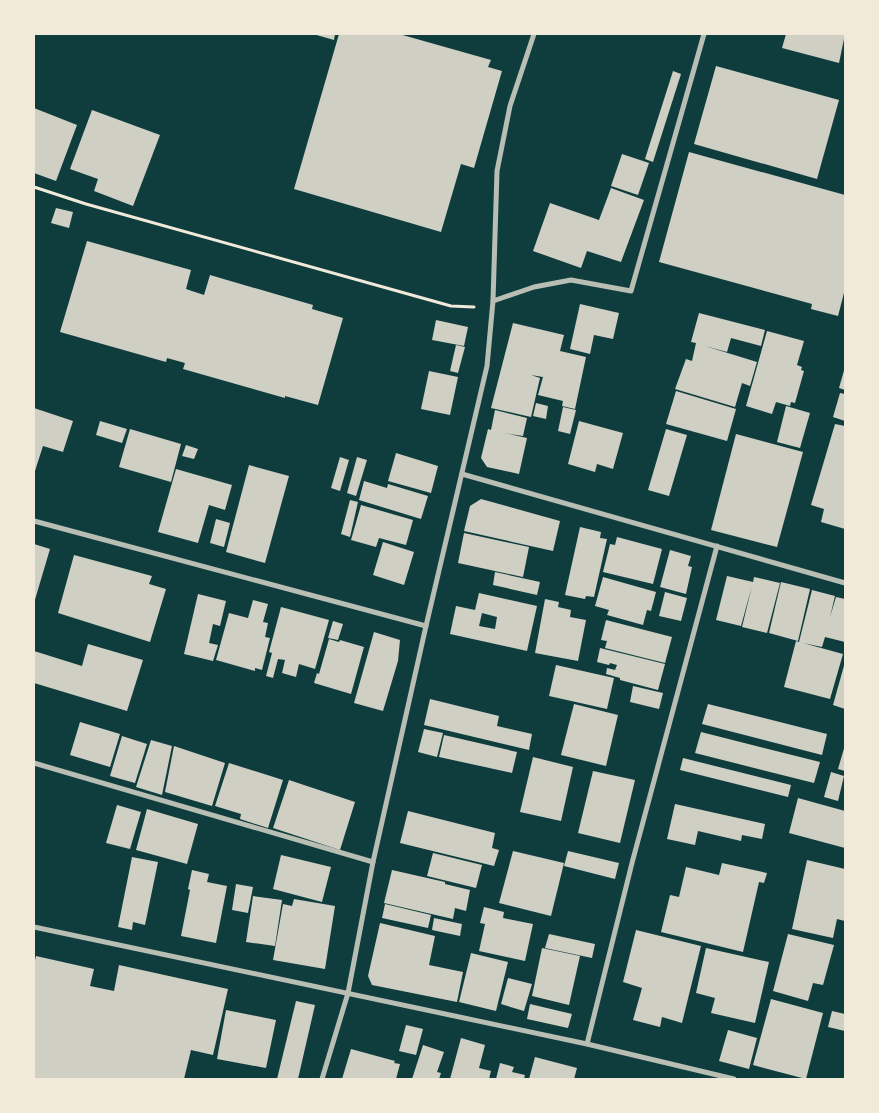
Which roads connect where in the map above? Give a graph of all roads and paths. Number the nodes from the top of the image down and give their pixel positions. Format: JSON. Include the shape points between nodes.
{"nodes":[{"id":1,"x":534,"y":34,"type":"edge"},
{"id":2,"x":704,"y":34,"type":"edge"},
{"id":3,"x":34,"y":187,"type":"edge"},
{"id":4,"x":493,"y":301,"type":"junction"},
{"id":5,"x":462,"y":474,"type":"junction"},
{"id":6,"x":34,"y":521,"type":"edge"},
{"id":7,"x":717,"y":546,"type":"junction"},
{"id":8,"x":845,"y":583,"type":"edge"},
{"id":9,"x":426,"y":626,"type":"junction"},
{"id":10,"x":34,"y":763,"type":"edge"},
{"id":11,"x":373,"y":862,"type":"junction"},
{"id":12,"x":34,"y":927,"type":"edge"},
{"id":13,"x":348,"y":993,"type":"junction"},
{"id":14,"x":587,"y":1044,"type":"junction"},
{"id":15,"x":322,"y":1079,"type":"edge"},
{"id":16,"x":734,"y":1079,"type":"edge"}],
"edges":[{"from":1,"to":4,"type":"street","via":[[510,106],[497,171]]},
{"from":2,"to":4,"type":"street","via":[[631,291],[571,280],[534,286]]},
{"from":3,"to":4,"type":"path","via":[[452,306],[481,308]]},
{"from":4,"to":5,"type":"street","via":[[487,366]]},
{"from":5,"to":7,"type":"street"},
{"from":5,"to":9,"type":"street"},
{"from":6,"to":9,"type":"street"},
{"from":7,"to":8,"type":"street"},
{"from":7,"to":14,"type":"street"},
{"from":9,"to":11,"type":"street"},
{"from":10,"to":11,"type":"street"},
{"from":11,"to":13,"type":"street"},
{"from":12,"to":13,"type":"street"},
{"from":13,"to":14,"type":"street"},
{"from":13,"to":15,"type":"street"},
{"from":14,"to":16,"type":"street"}]}
